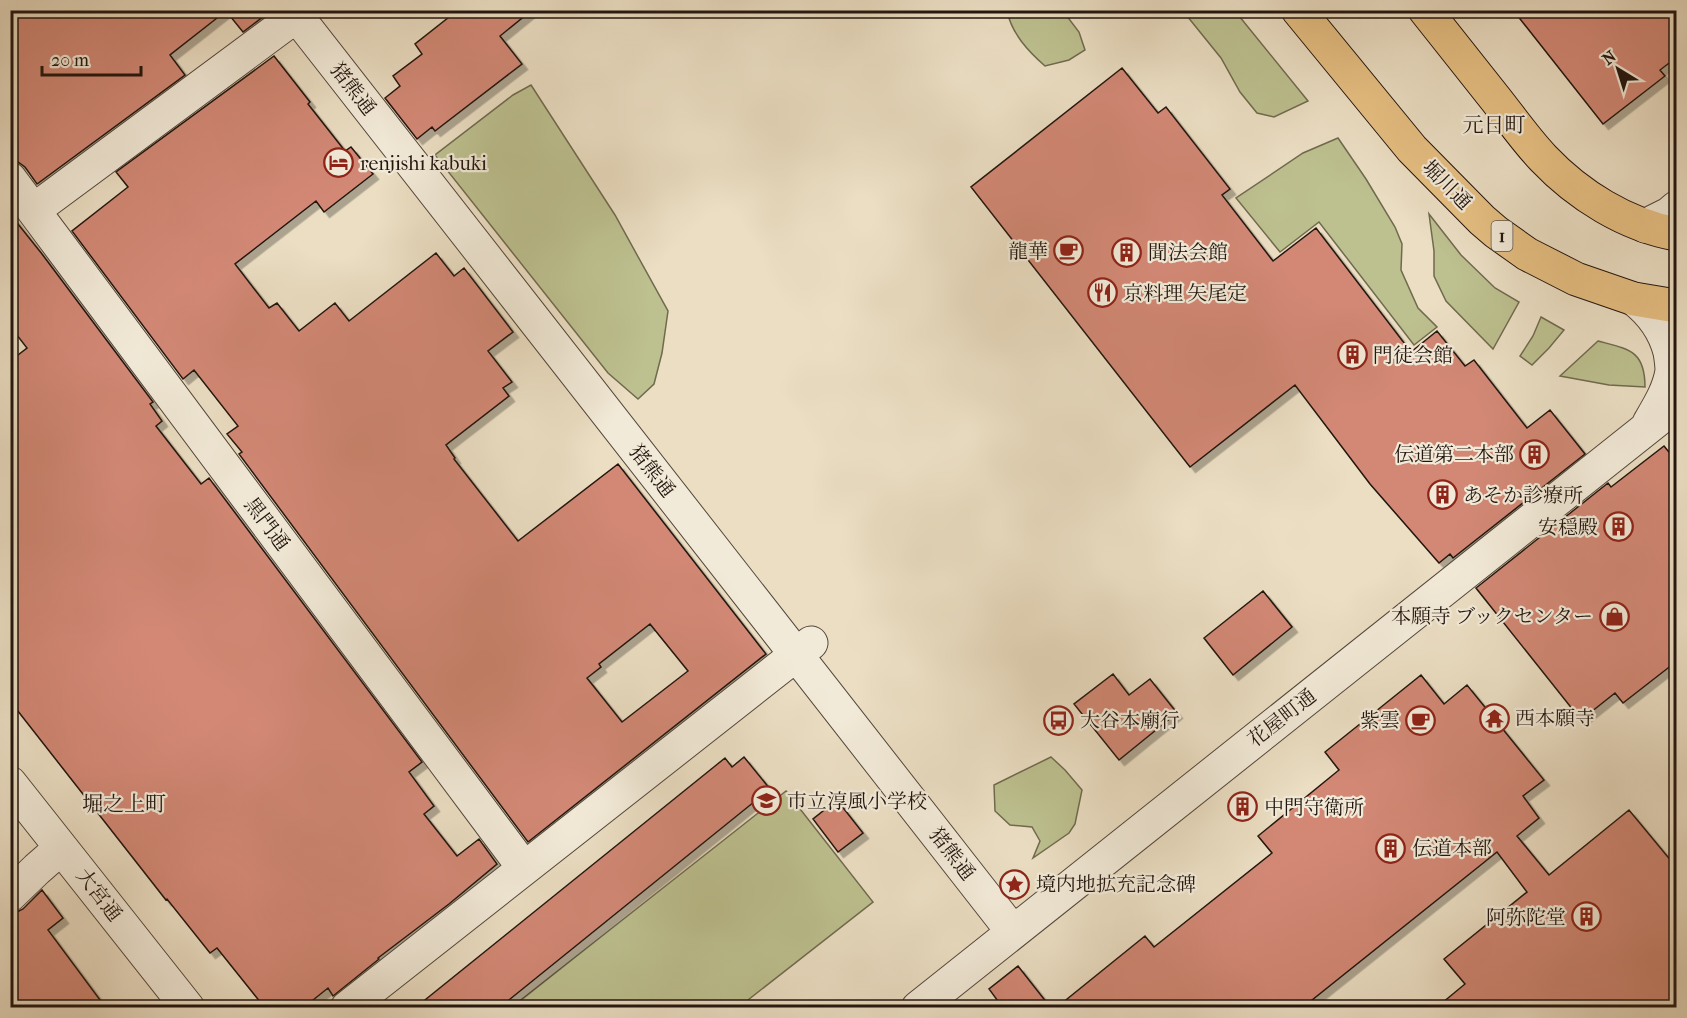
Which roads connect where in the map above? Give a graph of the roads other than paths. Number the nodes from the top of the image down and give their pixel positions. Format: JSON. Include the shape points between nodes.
{"nodes":[{"id":1,"x":1298,"y":10,"type":"edge"},
{"id":2,"x":1425,"y":10,"type":"edge"},
{"id":3,"x":294,"y":13,"type":"edge"},
{"id":4,"x":10,"y":179,"type":"edge"},
{"id":5,"x":1677,"y":208,"type":"edge"},
{"id":6,"x":34,"y":210,"type":"junction"},
{"id":7,"x":1645,"y":226,"type":"junction"},
{"id":8,"x":1677,"y":234,"type":"edge"},
{"id":9,"x":1634,"y":299,"type":"junction"},
{"id":10,"x":1677,"y":306,"type":"edge"},
{"id":11,"x":1677,"y":405,"type":"edge"},
{"id":12,"x":1646,"y":429,"type":"junction"},
{"id":13,"x":803,"y":649,"type":"junction"},
{"id":14,"x":10,"y":783,"type":"edge"},
{"id":15,"x":61,"y":848,"type":"junction"},
{"id":16,"x":524,"y":868,"type":"junction"},
{"id":17,"x":10,"y":895,"type":"edge"},
{"id":18,"x":1013,"y":932,"type":"junction"},
{"id":19,"x":188,"y":1008,"type":"edge"},
{"id":20,"x":347,"y":1008,"type":"edge"},
{"id":21,"x":918,"y":1008,"type":"edge"}],
"edges":[{"from":1,"to":9,"type":"highway","name":"堀川通","number":"1","via":[[1412,149],[1496,232],[1556,269]]},
{"from":2,"to":7,"type":"highway","via":[[1552,168],[1598,204]]},
{"from":3,"to":6,"type":"street"},
{"from":3,"to":13,"type":"street","name":"猪熊通"},
{"from":4,"to":6,"type":"street","name":"黒門通"},
{"from":5,"to":7,"type":"street"},
{"from":6,"to":16,"type":"street","name":"黒門通"},
{"from":7,"to":8,"type":"highway"},
{"from":9,"to":10,"type":"highway","name":"堀川通","number":"1"},
{"from":9,"to":12,"type":"street","name":"花屋町通","via":[[1659,324],[1667,340],[1672,369],[1664,399]]},
{"from":11,"to":12,"type":"street","name":"花屋町通"},
{"from":12,"to":18,"type":"street","name":"花屋町通"},
{"from":13,"to":16,"type":"street"},
{"from":13,"to":18,"type":"street","name":"猪熊通"},
{"from":14,"to":15,"type":"street","name":"大宮通"},
{"from":15,"to":17,"type":"street"},
{"from":15,"to":19,"type":"street","name":"大宮通"},
{"from":16,"to":20,"type":"street"},
{"from":18,"to":21,"type":"street","name":"花屋町通"}]}
